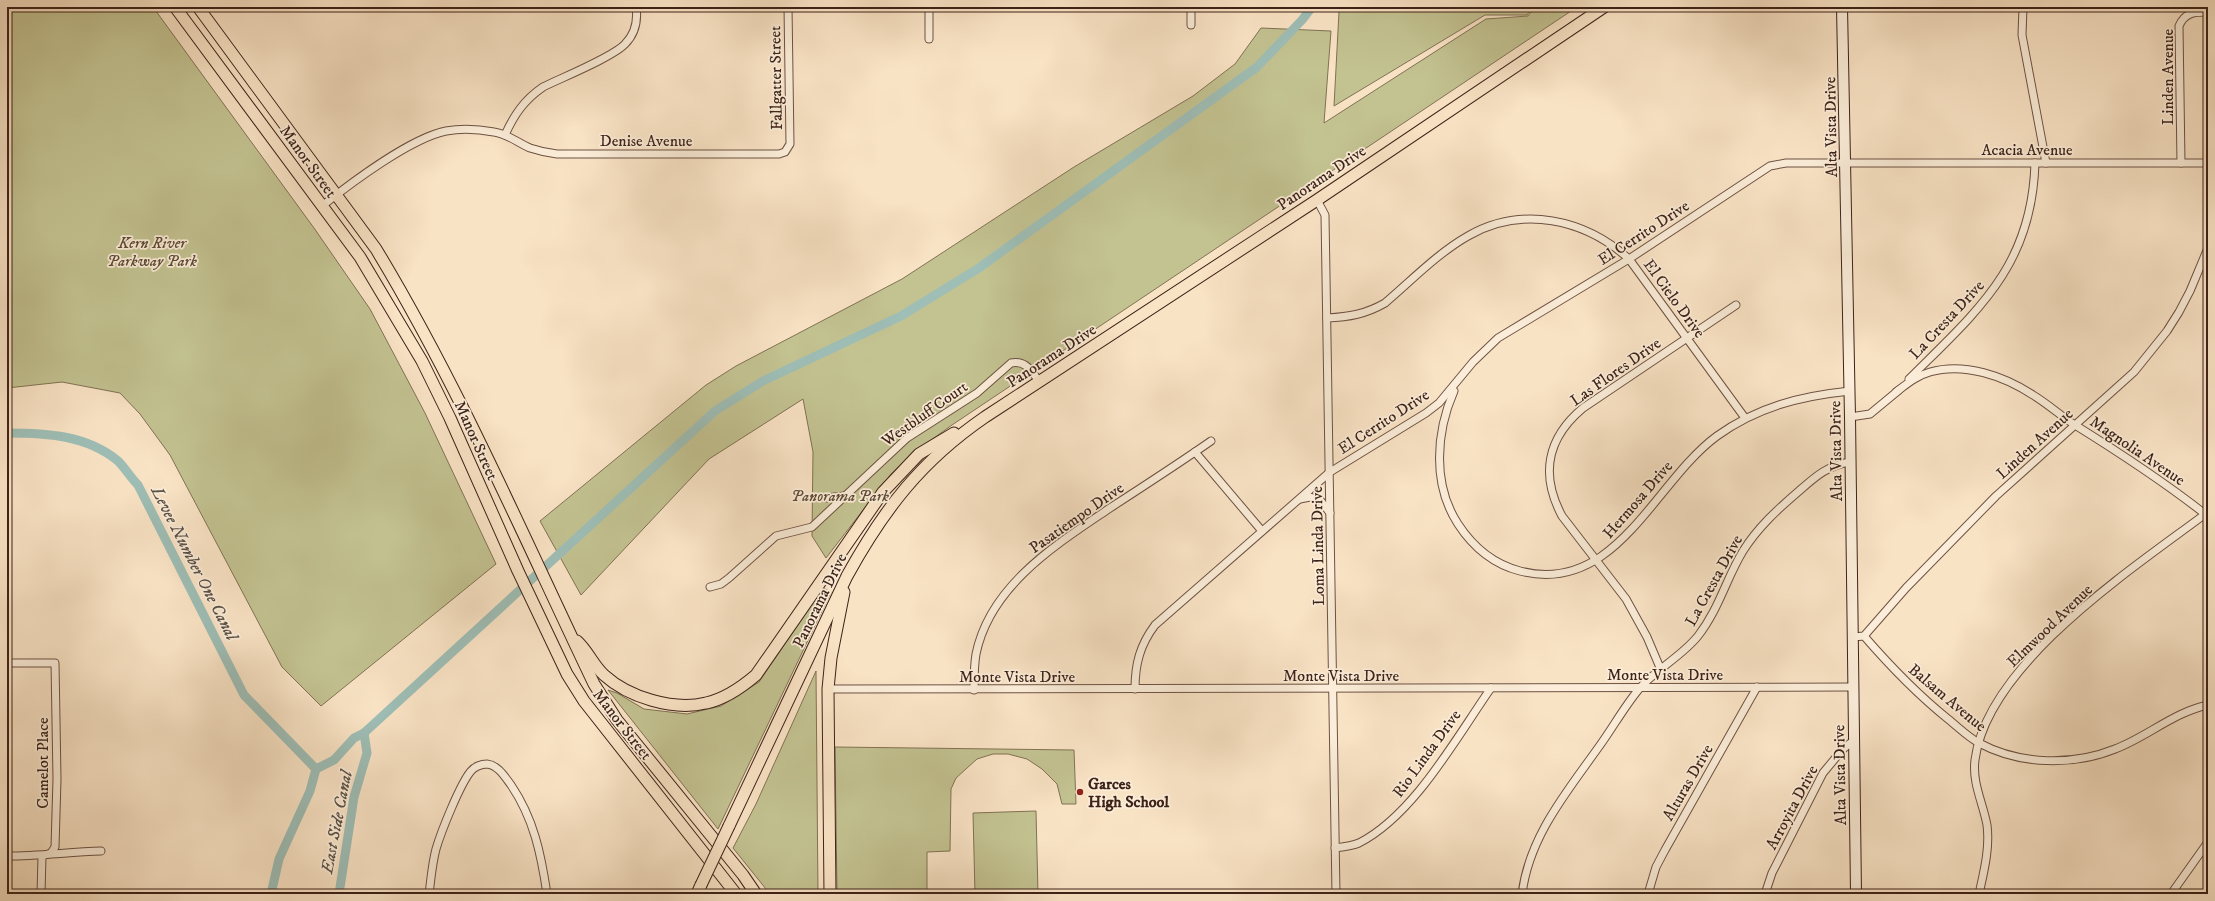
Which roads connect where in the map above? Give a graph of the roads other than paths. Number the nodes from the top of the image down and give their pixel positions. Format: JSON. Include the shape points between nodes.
{"nodes":[{"id":1,"x":175,"y":7,"type":"edge"},
{"id":2,"x":198,"y":7,"type":"edge"},
{"id":3,"x":636,"y":7,"type":"edge"},
{"id":4,"x":788,"y":7,"type":"edge"},
{"id":5,"x":928,"y":7,"type":"edge"},
{"id":6,"x":1191,"y":7,"type":"edge"},
{"id":7,"x":1604,"y":7,"type":"edge"},
{"id":8,"x":1842,"y":7,"type":"edge"},
{"id":9,"x":2023,"y":7,"type":"edge"},
{"id":10,"x":2208,"y":12,"type":"edge"},
{"id":11,"x":1191,"y":25,"type":"dead end"},
{"id":12,"x":929,"y":39,"type":"dead end"},
{"id":13,"x":505,"y":135,"type":"junction"},
{"id":14,"x":788,"y":148,"type":"joint"},
{"id":15,"x":2035,"y":163,"type":"junction"},
{"id":16,"x":2046,"y":163,"type":"junction"},
{"id":17,"x":2181,"y":163,"type":"junction"},
{"id":18,"x":2208,"y":163,"type":"edge"},
{"id":19,"x":1846,"y":164,"type":"junction"},
{"id":20,"x":336,"y":194,"type":"junction"},
{"id":21,"x":1317,"y":200,"type":"junction"},
{"id":22,"x":322,"y":206,"type":"junction"},
{"id":23,"x":2208,"y":248,"type":"edge"},
{"id":24,"x":1629,"y":259,"type":"junction"},
{"id":25,"x":1736,"y":305,"type":"dead end"},
{"id":26,"x":1327,"y":318,"type":"junction"},
{"id":27,"x":1687,"y":338,"type":"junction"},
{"id":28,"x":1461,"y":378,"type":"junction"},
{"id":29,"x":1035,"y":383,"type":"junction"},
{"id":30,"x":1850,"y":391,"type":"junction"},
{"id":31,"x":1896,"y":392,"type":"junction"},
{"id":32,"x":1850,"y":417,"type":"junction"},
{"id":33,"x":1745,"y":418,"type":"junction"},
{"id":34,"x":2074,"y":425,"type":"junction"},
{"id":35,"x":1211,"y":441,"type":"dead end"},
{"id":36,"x":1195,"y":452,"type":"junction"},
{"id":37,"x":1850,"y":462,"type":"junction"},
{"id":38,"x":1330,"y":472,"type":"junction"},
{"id":39,"x":844,"y":496,"type":"junction"},
{"id":40,"x":826,"y":498,"type":"dead end"},
{"id":41,"x":1298,"y":500,"type":"junction"},
{"id":42,"x":1330,"y":514,"type":"junction"},
{"id":43,"x":2207,"y":515,"type":"edge"},
{"id":44,"x":1262,"y":530,"type":"junction"},
{"id":45,"x":1596,"y":561,"type":"junction"},
{"id":46,"x":847,"y":576,"type":"junction"},
{"id":47,"x":710,"y":588,"type":"dead end"},
{"id":48,"x":570,"y":633,"type":"junction"},
{"id":49,"x":1853,"y":636,"type":"junction"},
{"id":50,"x":1864,"y":636,"type":"junction"},
{"id":51,"x":7,"y":663,"type":"edge"},
{"id":52,"x":1661,"y":670,"type":"junction"},
{"id":53,"x":1757,"y":687,"type":"junction"},
{"id":54,"x":1853,"y":687,"type":"junction"},
{"id":55,"x":1491,"y":688,"type":"junction"},
{"id":56,"x":1640,"y":688,"type":"junction"},
{"id":57,"x":1334,"y":689,"type":"junction"},
{"id":58,"x":828,"y":690,"type":"junction"},
{"id":59,"x":974,"y":690,"type":"junction"},
{"id":60,"x":1135,"y":690,"type":"junction"},
{"id":61,"x":2208,"y":705,"type":"edge"},
{"id":62,"x":1853,"y":741,"type":"junction"},
{"id":63,"x":1979,"y":743,"type":"junction"},
{"id":64,"x":2208,"y":842,"type":"edge"},
{"id":65,"x":1335,"y":848,"type":"junction"},
{"id":66,"x":101,"y":851,"type":"dead end"},
{"id":67,"x":7,"y":856,"type":"edge"},
{"id":68,"x":42,"y":856,"type":"junction"},
{"id":69,"x":699,"y":890,"type":"edge"},
{"id":70,"x":41,"y":894,"type":"edge"},
{"id":71,"x":429,"y":894,"type":"edge"},
{"id":72,"x":547,"y":894,"type":"edge"},
{"id":73,"x":736,"y":894,"type":"edge"},
{"id":74,"x":756,"y":894,"type":"edge"},
{"id":75,"x":830,"y":894,"type":"edge"},
{"id":76,"x":1336,"y":894,"type":"edge"},
{"id":77,"x":1522,"y":894,"type":"edge"},
{"id":78,"x":1648,"y":894,"type":"edge"},
{"id":79,"x":1765,"y":894,"type":"edge"},
{"id":80,"x":1856,"y":894,"type":"edge"},
{"id":81,"x":1979,"y":894,"type":"edge"},
{"id":82,"x":2171,"y":894,"type":"edge"}],
"edges":[{"from":1,"to":22,"type":"main road","name":"Manor Street"},
{"from":2,"to":20,"type":"main road","name":"Manor Street"},
{"from":3,"to":13,"type":"street","via":[[636,24],[624,46],[542,87],[515,115]]},
{"from":4,"to":14,"type":"street","name":"Fallgatter Street"},
{"from":5,"to":12,"type":"street"},
{"from":6,"to":11,"type":"street"},
{"from":7,"to":21,"type":"main road","name":"Panorama Drive"},
{"from":8,"to":19,"type":"street","name":"Alta Vista Drive"},
{"from":9,"to":16,"type":"street","via":[[2022,35]]},
{"from":10,"to":17,"type":"street","name":"Linden Avenue","via":[[2192,12],[2179,26]]},
{"from":13,"to":14,"type":"street","name":"Denise Avenue","via":[[529,148],[557,154],[779,154]]},
{"from":13,"to":20,"type":"street","name":"Denise Avenue","via":[[470,128],[444,131],[404,150]]},
{"from":15,"to":16,"type":"street","name":"Acacia Avenue"},
{"from":15,"to":19,"type":"street","name":"Acacia Avenue"},
{"from":15,"to":31,"type":"street","name":"La Cresta Drive","via":[[2029,216],[2004,275],[1980,308]]},
{"from":16,"to":17,"type":"street","name":"Acacia Avenue"},
{"from":17,"to":18,"type":"street","name":"Acacia Avenue"},
{"from":19,"to":24,"type":"street","name":"El Cerrito Drive","via":[[1786,163],[1770,166]]},
{"from":19,"to":30,"type":"street","name":"Alta Vista Drive"},
{"from":20,"to":22,"type":"street","name":"Denise Avenue"},
{"from":20,"to":48,"type":"main road","name":"Manor Street","via":[[376,249],[436,354]]},
{"from":21,"to":26,"type":"street","name":"Loma Linda Drive","via":[[1325,214]]},
{"from":21,"to":29,"type":"main road","name":"Panorama Drive"},
{"from":22,"to":73,"type":"main road","name":"Manor Street","via":[[360,257],[422,361],[567,674],[584,700]]},
{"from":23,"to":34,"type":"street","name":"Linden Avenue","via":[[2190,291],[2167,331],[2134,372]]},
{"from":24,"to":26,"type":"street","name":"El Cielo Drive","via":[[1603,239],[1572,224],[1537,219],[1503,222],[1485,228],[1455,244],[1385,303],[1373,310],[1348,318]]},
{"from":24,"to":27,"type":"street","name":"El Cielo Drive"},
{"from":24,"to":28,"type":"street","name":"El Cerrito Drive","via":[[1498,338],[1473,362]]},
{"from":25,"to":27,"type":"street","name":"Las Flores Drive"},
{"from":26,"to":38,"type":"street","name":"Loma Linda Drive"},
{"from":27,"to":33,"type":"street","name":"El Cielo Drive"},
{"from":27,"to":45,"type":"street","name":"Las Flores Drive","via":[[1583,408],[1568,422],[1556,439],[1549,480],[1553,498],[1562,516]]},
{"from":28,"to":38,"type":"street","name":"El Cerrito Drive","via":[[1426,413]]},
{"from":28,"to":45,"type":"street","name":"Hermosa Drive","via":[[1442,424],[1439,458],[1444,493],[1464,534],[1484,554],[1526,572],[1557,574]]},
{"from":29,"to":39,"type":"street","name":"Westbluff Court","via":[[1022,363],[1011,363],[977,393],[908,438]]},
{"from":29,"to":46,"type":"main road","name":"Panorama Drive","via":[[971,426],[927,465],[896,497]]},
{"from":29,"to":48,"type":"main road","via":[[918,454],[910,462],[883,492],[756,675],[735,691],[706,703],[687,705],[672,704],[626,692],[603,674]]},
{"from":30,"to":32,"type":"street","name":"Alta Vista Drive"},
{"from":30,"to":33,"type":"street","name":"Hermosa Drive","via":[[1808,396]]},
{"from":31,"to":32,"type":"street","name":"La Cresta Drive","via":[[1870,414]]},
{"from":31,"to":34,"type":"street","name":"Magnolia Avenue","via":[[1929,372],[1949,369],[1970,371],[2018,386]]},
{"from":32,"to":37,"type":"street","name":"Alta Vista Drive"},
{"from":33,"to":45,"type":"street","name":"Hermosa Drive","via":[[1701,449],[1684,465],[1623,539]]},
{"from":34,"to":43,"type":"street","name":"Magnolia Avenue","via":[[2133,461]]},
{"from":34,"to":50,"type":"street","name":"Linden Avenue","via":[[1950,541]]},
{"from":35,"to":36,"type":"street","name":"Pasatiempo Drive"},
{"from":36,"to":44,"type":"street"},
{"from":36,"to":59,"type":"street","name":"Pasatiempo Drive","via":[[1060,542],[1026,571],[998,605],[981,638],[974,668]]},
{"from":37,"to":49,"type":"street","name":"Alta Vista Drive"},
{"from":37,"to":52,"type":"street","name":"La Cresta Drive","via":[[1838,464],[1820,473],[1766,521],[1743,551],[1708,622],[1683,651]]},
{"from":38,"to":41,"type":"street","name":"El Cerrito Drive"},
{"from":38,"to":42,"type":"street","name":"Loma Linda Drive"},
{"from":39,"to":40,"type":"street"},
{"from":39,"to":47,"type":"street","name":"Westbluff Court","via":[[812,528],[776,536],[729,578]]},
{"from":41,"to":42,"type":"street","via":[[1310,497],[1320,500]]},
{"from":41,"to":44,"type":"street","name":"El Cerrito Drive"},
{"from":42,"to":57,"type":"street","name":"Loma Linda Drive"},
{"from":43,"to":63,"type":"street","name":"Elmwood Avenue","via":[[2109,587],[2036,652],[1998,701]]},
{"from":44,"to":60,"type":"street","name":"El Cerrito Drive","via":[[1155,625],[1147,636],[1137,660]]},
{"from":45,"to":52,"type":"street","name":"Las Flores Drive","via":[[1636,615]]},
{"from":46,"to":58,"type":"main road","via":[[831,658]]},
{"from":46,"to":69,"type":"main road","name":"Panorama Drive","bridge":true},
{"from":48,"to":74,"type":"main road","name":"Manor Street","via":[[594,684],[617,720]]},
{"from":49,"to":50,"type":"street"},
{"from":49,"to":54,"type":"street","name":"Alta Vista Drive"},
{"from":50,"to":63,"type":"street","name":"Balsam Avenue","via":[[1911,687],[1938,712]]},
{"from":51,"to":68,"type":"street","name":"Camelot Place","via":[[55,663],[55,847],[51,853]]},
{"from":52,"to":56,"type":"street","name":"La Cresta Drive"},
{"from":53,"to":54,"type":"street","name":"Monte Vista Drive"},
{"from":53,"to":56,"type":"street","name":"Monte Vista Drive"},
{"from":53,"to":78,"type":"street","name":"Alturas Drive","via":[[1656,867]]},
{"from":54,"to":62,"type":"street","name":"Alta Vista Drive"},
{"from":55,"to":56,"type":"street","name":"Monte Vista Drive"},
{"from":55,"to":57,"type":"street","name":"Monte Vista Drive"},
{"from":55,"to":65,"type":"street","name":"Rio Linda Drive","via":[[1425,783],[1400,813],[1358,843]]},
{"from":56,"to":77,"type":"street","name":"La Cresta Drive","via":[[1548,821],[1534,849]]},
{"from":57,"to":60,"type":"street","name":"Monte Vista Drive"},
{"from":57,"to":65,"type":"street","name":"Loma Linda Drive"},
{"from":58,"to":59,"type":"street","name":"Monte Vista Drive"},
{"from":58,"to":75,"type":"main road"},
{"from":59,"to":60,"type":"street","name":"Monte Vista Drive"},
{"from":61,"to":63,"type":"street","name":"Balsam Avenue","via":[[2180,714],[2115,749],[2076,759],[2043,760],[2019,757]]},
{"from":62,"to":79,"type":"street","name":"Arroyita Drive","via":[[1823,773],[1772,872]]},
{"from":62,"to":80,"type":"street","name":"Alta Vista Drive"},
{"from":63,"to":81,"type":"street","name":"Elmwood Avenue","via":[[1975,775],[1988,840]]},
{"from":64,"to":82,"type":"street"},
{"from":65,"to":76,"type":"street","name":"Loma Linda Drive"},
{"from":66,"to":68,"type":"street"},
{"from":67,"to":68,"type":"street"},
{"from":68,"to":70,"type":"street"},
{"from":71,"to":72,"type":"street","via":[[440,834],[469,772],[487,764],[500,771],[519,797],[529,818],[541,855]]}]}
